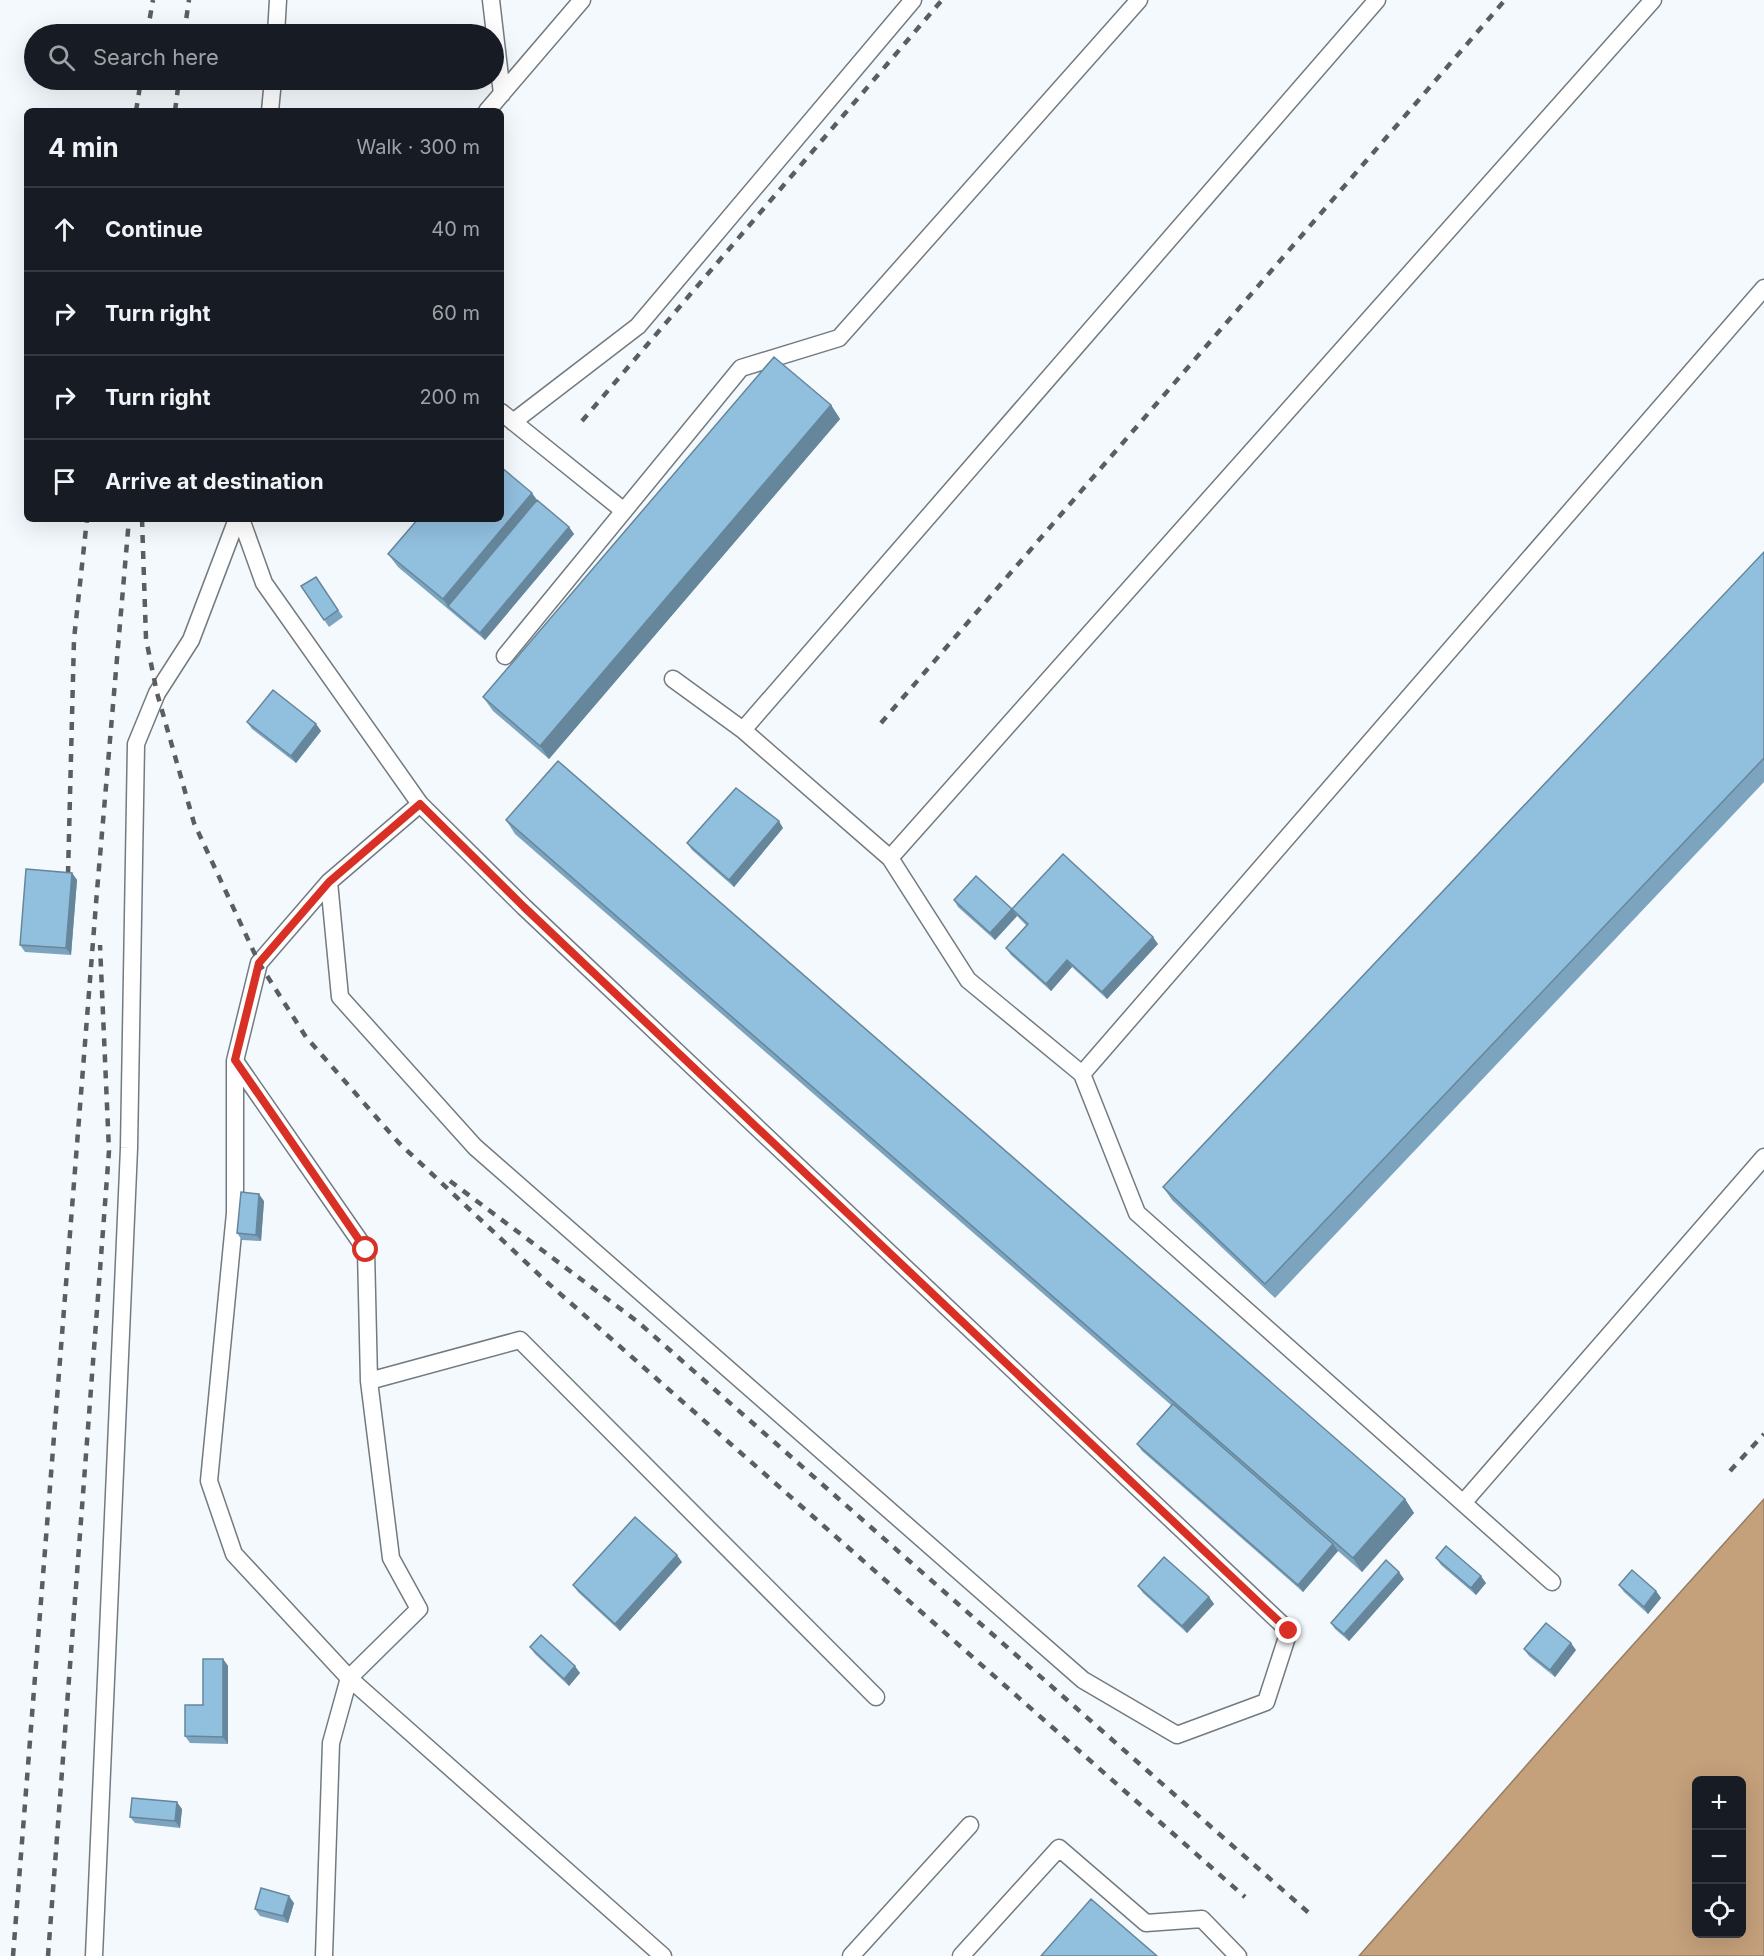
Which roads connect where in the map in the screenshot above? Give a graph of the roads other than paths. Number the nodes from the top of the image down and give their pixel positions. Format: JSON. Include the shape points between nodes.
{"nodes":[{"id":1,"x":278,"y":0,"type":"edge"},
{"id":2,"x":491,"y":0,"type":"edge"},
{"id":3,"x":582,"y":0,"type":"edge"},
{"id":4,"x":913,"y":0,"type":"edge"},
{"id":5,"x":1139,"y":0,"type":"edge"},
{"id":6,"x":1377,"y":0,"type":"edge"},
{"id":7,"x":1653,"y":0,"type":"edge"},
{"id":8,"x":277,"y":24,"type":"edge"},
{"id":9,"x":494,"y":24,"type":"edge"},
{"id":10,"x":272,"y":90,"type":"edge"},
{"id":11,"x":502,"y":90,"type":"edge"},
{"id":12,"x":502,"y":94,"type":"junction"},
{"id":13,"x":270,"y":108,"type":"edge"},
{"id":14,"x":490,"y":108,"type":"edge"},
{"id":15,"x":1764,"y":288,"type":"edge"},
{"id":16,"x":507,"y":417,"type":"edge"},
{"id":17,"x":624,"y":511,"type":"junction"},
{"id":18,"x":238,"y":522,"type":"edge"},
{"id":19,"x":240,"y":522,"type":"edge"},
{"id":20,"x":505,"y":656,"type":"dead end"},
{"id":21,"x":673,"y":679,"type":"dead end"},
{"id":22,"x":743,"y":730,"type":"junction"},
{"id":23,"x":420,"y":804,"type":"junction"},
{"id":24,"x":890,"y":858,"type":"junction"},
{"id":25,"x":329,"y":882,"type":"junction"},
{"id":26,"x":235,"y":1060,"type":"junction"},
{"id":27,"x":1082,"y":1074,"type":"junction"},
{"id":28,"x":1764,"y":1157,"type":"edge"},
{"id":29,"x":369,"y":1381,"type":"junction"},
{"id":30,"x":1463,"y":1503,"type":"junction"},
{"id":31,"x":1552,"y":1582,"type":"dead end"},
{"id":32,"x":349,"y":1678,"type":"junction"},
{"id":33,"x":876,"y":1697,"type":"dead end"},
{"id":34,"x":970,"y":1825,"type":"dead end"},
{"id":35,"x":94,"y":1956,"type":"edge"},
{"id":36,"x":324,"y":1956,"type":"edge"},
{"id":37,"x":663,"y":1956,"type":"edge"},
{"id":38,"x":851,"y":1956,"type":"edge"},
{"id":39,"x":961,"y":1956,"type":"edge"},
{"id":40,"x":1238,"y":1956,"type":"edge"}],
"edges":[{"from":1,"to":8,"type":"lane"},
{"from":2,"to":9,"type":"lane"},
{"from":3,"to":12,"type":"lane"},
{"from":4,"to":16,"type":"lane","via":[[638,326]]},
{"from":5,"to":17,"type":"lane","via":[[839,338],[741,368]]},
{"from":6,"to":22,"type":"lane"},
{"from":7,"to":24,"type":"lane"},
{"from":10,"to":13,"type":"lane"},
{"from":11,"to":12,"type":"lane"},
{"from":12,"to":14,"type":"lane"},
{"from":15,"to":27,"type":"lane"},
{"from":16,"to":17,"type":"lane"},
{"from":17,"to":20,"type":"lane"},
{"from":18,"to":35,"type":"lane","via":[[191,640],[157,693],[136,744],[129,1148]]},
{"from":19,"to":23,"type":"lane","via":[[264,583]]},
{"from":21,"to":22,"type":"lane"},
{"from":22,"to":24,"type":"lane"},
{"from":23,"to":25,"type":"lane"},
{"from":23,"to":25,"type":"lane","via":[[1289,1631],[1266,1702],[1177,1735],[1083,1680],[475,1147],[340,997]]},
{"from":24,"to":27,"type":"lane","via":[[968,980]]},
{"from":25,"to":26,"type":"lane","via":[[259,963]]},
{"from":26,"to":29,"type":"lane","via":[[366,1250]]},
{"from":26,"to":32,"type":"lane","via":[[235,1213],[209,1480],[234,1554]]},
{"from":27,"to":30,"type":"lane","via":[[1137,1213]]},
{"from":28,"to":30,"type":"lane"},
{"from":29,"to":32,"type":"lane","via":[[391,1558],[419,1609]]},
{"from":29,"to":33,"type":"lane","via":[[520,1340]]},
{"from":30,"to":31,"type":"lane"},
{"from":32,"to":36,"type":"lane","via":[[331,1743]]},
{"from":32,"to":37,"type":"lane"},
{"from":34,"to":38,"type":"lane"},
{"from":39,"to":40,"type":"lane","via":[[1059,1848],[1146,1923],[1202,1920]]}]}
